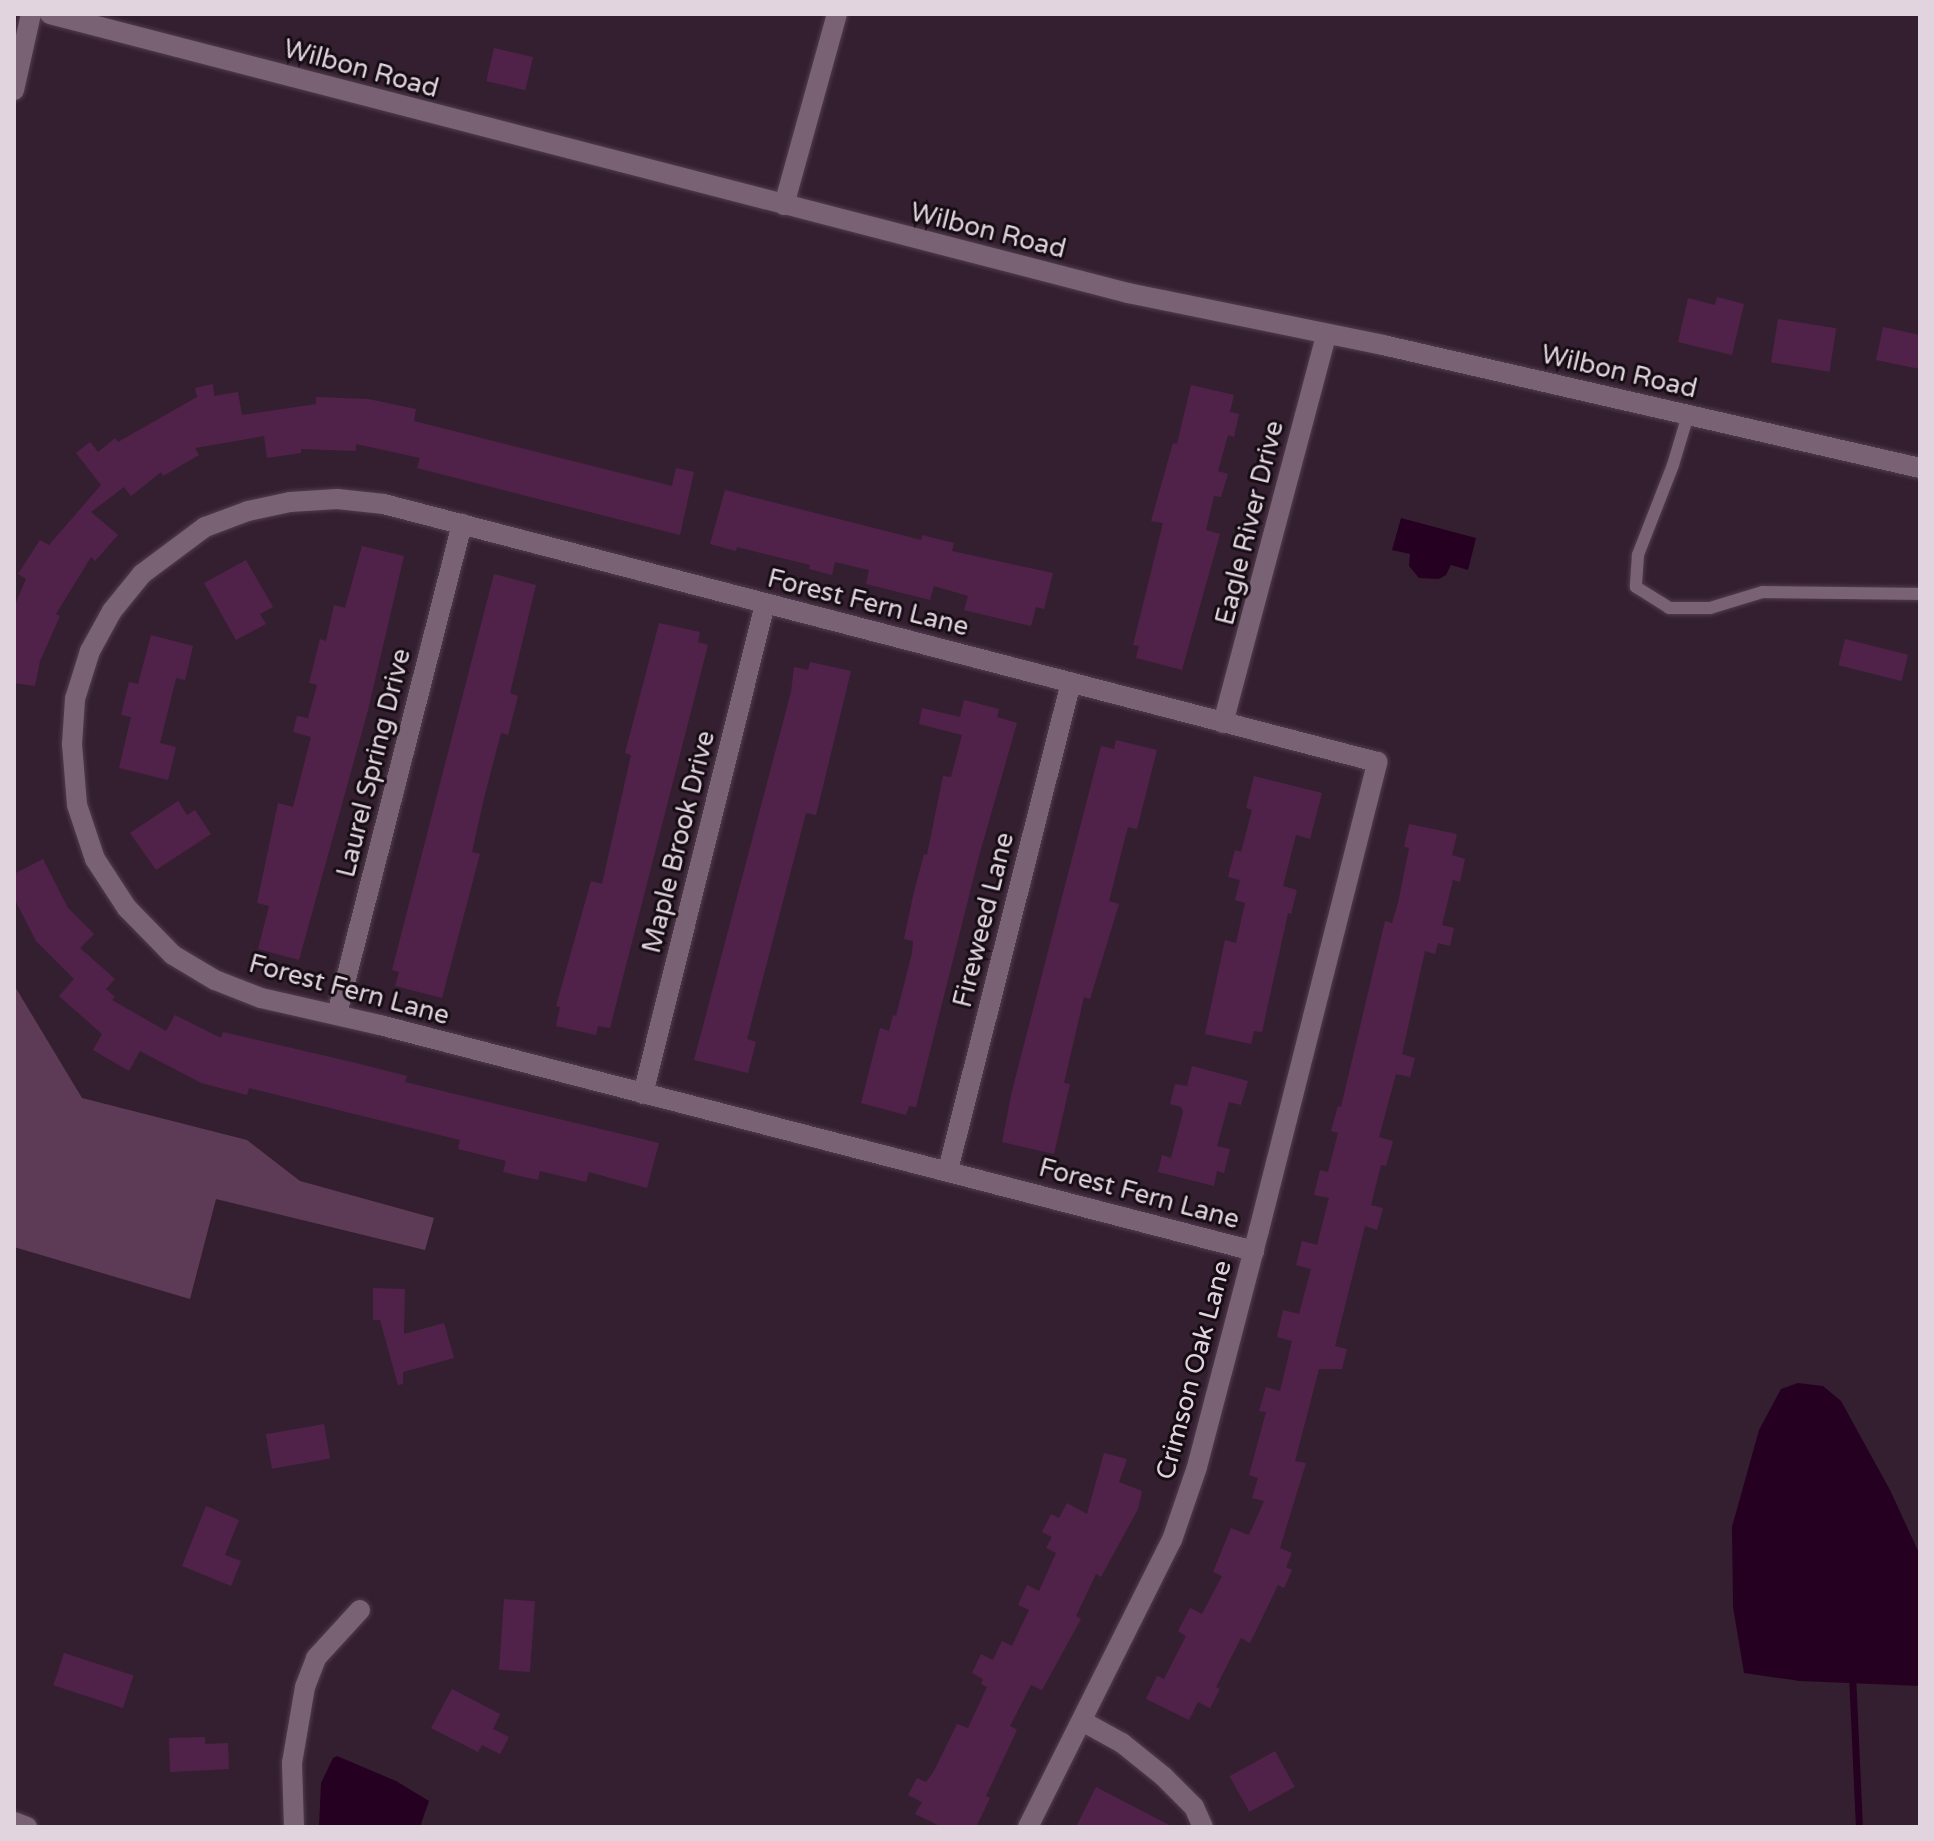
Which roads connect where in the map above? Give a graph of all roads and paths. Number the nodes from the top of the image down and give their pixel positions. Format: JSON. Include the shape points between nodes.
{"nodes":[{"id":1,"x":31,"y":14,"type":"edge"},
{"id":2,"x":50,"y":14,"type":"edge"},
{"id":3,"x":837,"y":14,"type":"edge"},
{"id":4,"x":14,"y":90,"type":"edge"},
{"id":5,"x":784,"y":205,"type":"junction"},
{"id":6,"x":1326,"y":336,"type":"junction"},
{"id":7,"x":1688,"y":415,"type":"junction"},
{"id":8,"x":1920,"y":468,"type":"edge"},
{"id":9,"x":462,"y":524,"type":"junction"},
{"id":10,"x":1920,"y":594,"type":"edge"},
{"id":11,"x":765,"y":604,"type":"junction"},
{"id":12,"x":1071,"y":682,"type":"junction"},
{"id":13,"x":1223,"y":723,"type":"junction"},
{"id":14,"x":1377,"y":762,"type":"joint"},
{"id":15,"x":337,"y":1014,"type":"junction"},
{"id":16,"x":643,"y":1094,"type":"junction"},
{"id":17,"x":948,"y":1170,"type":"junction"},
{"id":18,"x":1254,"y":1251,"type":"junction"},
{"id":19,"x":360,"y":1610,"type":"dead end"},
{"id":20,"x":1082,"y":1721,"type":"junction"},
{"id":21,"x":14,"y":1822,"type":"edge"},
{"id":22,"x":27,"y":1827,"type":"edge"},
{"id":23,"x":294,"y":1827,"type":"edge"},
{"id":24,"x":1028,"y":1827,"type":"edge"},
{"id":25,"x":1203,"y":1827,"type":"edge"}],
"edges":[{"from":1,"to":4,"type":"street"},
{"from":2,"to":5,"type":"street","name":"Wilbon Road"},
{"from":3,"to":5,"type":"street"},
{"from":5,"to":6,"type":"street","name":"Wilbon Road","via":[[1128,293]]},
{"from":6,"to":7,"type":"street","name":"Wilbon Road"},
{"from":6,"to":13,"type":"street","name":"Eagle River Drive"},
{"from":7,"to":8,"type":"street","name":"Wilbon Road"},
{"from":7,"to":10,"type":"lane","via":[[1638,555],[1636,587],[1669,608],[1710,608],[1763,592]]},
{"from":9,"to":11,"type":"street","name":"Forest Fern Lane"},
{"from":9,"to":15,"type":"street","name":"Laurel Spring Drive"},
{"from":9,"to":15,"type":"street","name":"Forest Fern Lane","via":[[384,504],[337,499],[290,502],[205,527],[142,574],[112,611],[90,651],[75,699],[77,805],[95,859],[127,908],[173,955],[215,980],[261,998]]},
{"from":11,"to":12,"type":"street","name":"Forest Fern Lane"},
{"from":11,"to":16,"type":"street","name":"Maple Brook Drive"},
{"from":12,"to":13,"type":"street","name":"Forest Fern Lane"},
{"from":12,"to":17,"type":"street","name":"Fireweed Lane"},
{"from":13,"to":14,"type":"street","name":"Forest Fern Lane"},
{"from":14,"to":18,"type":"street","name":"Crimson Oak Lane"},
{"from":15,"to":16,"type":"street","name":"Forest Fern Lane"},
{"from":16,"to":17,"type":"street","name":"Forest Fern Lane"},
{"from":17,"to":18,"type":"street","name":"Forest Fern Lane"},
{"from":18,"to":20,"type":"street","name":"Crimson Oak Lane","via":[[1197,1467],[1172,1540]]},
{"from":19,"to":23,"type":"street","via":[[316,1658],[305,1687],[292,1763]]},
{"from":20,"to":24,"type":"street","name":"Crimson Oak Lane"},
{"from":20,"to":25,"type":"street","via":[[1122,1743],[1163,1776],[1194,1807]]},
{"from":21,"to":22,"type":"street"}]}
